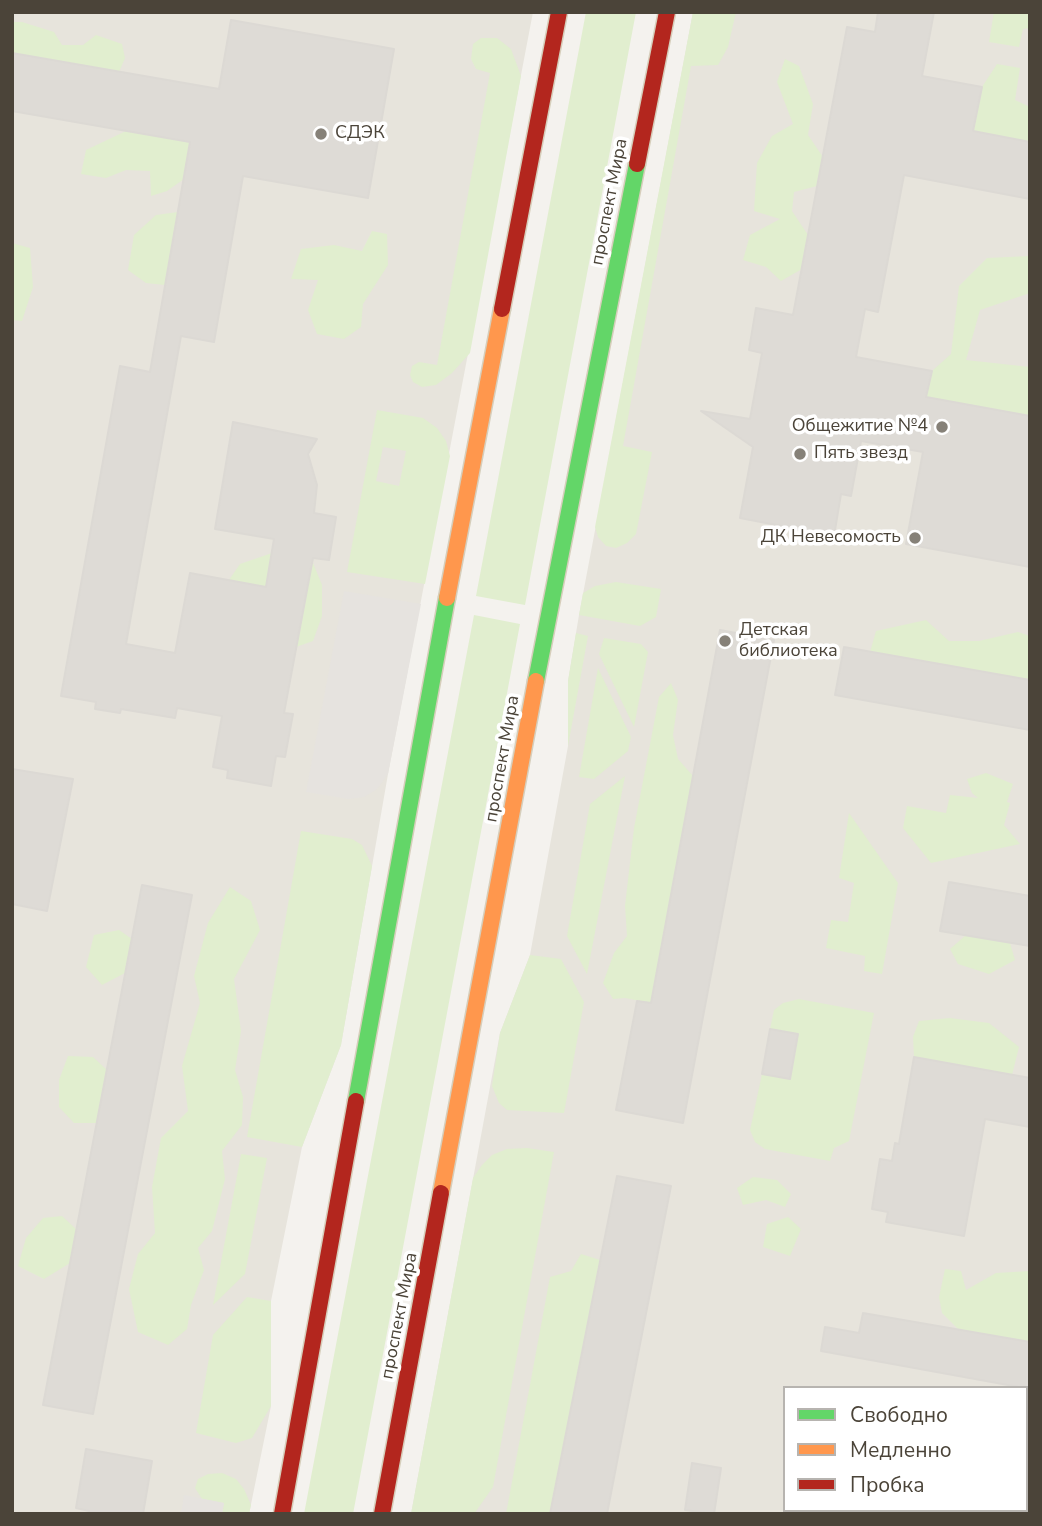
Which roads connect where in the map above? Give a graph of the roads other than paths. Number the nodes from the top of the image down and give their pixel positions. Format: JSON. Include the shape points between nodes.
{"nodes":[{"id":1,"x":559,"y":12,"type":"edge"},
{"id":2,"x":667,"y":12,"type":"edge"},
{"id":3,"x":282,"y":1514,"type":"edge"},
{"id":4,"x":382,"y":1514,"type":"edge"}],
"edges":[{"from":1,"to":3,"type":"main road","via":[[432,680]]},
{"from":2,"to":4,"type":"main road","name":"проспект Мира","via":[[559,554]]}]}
